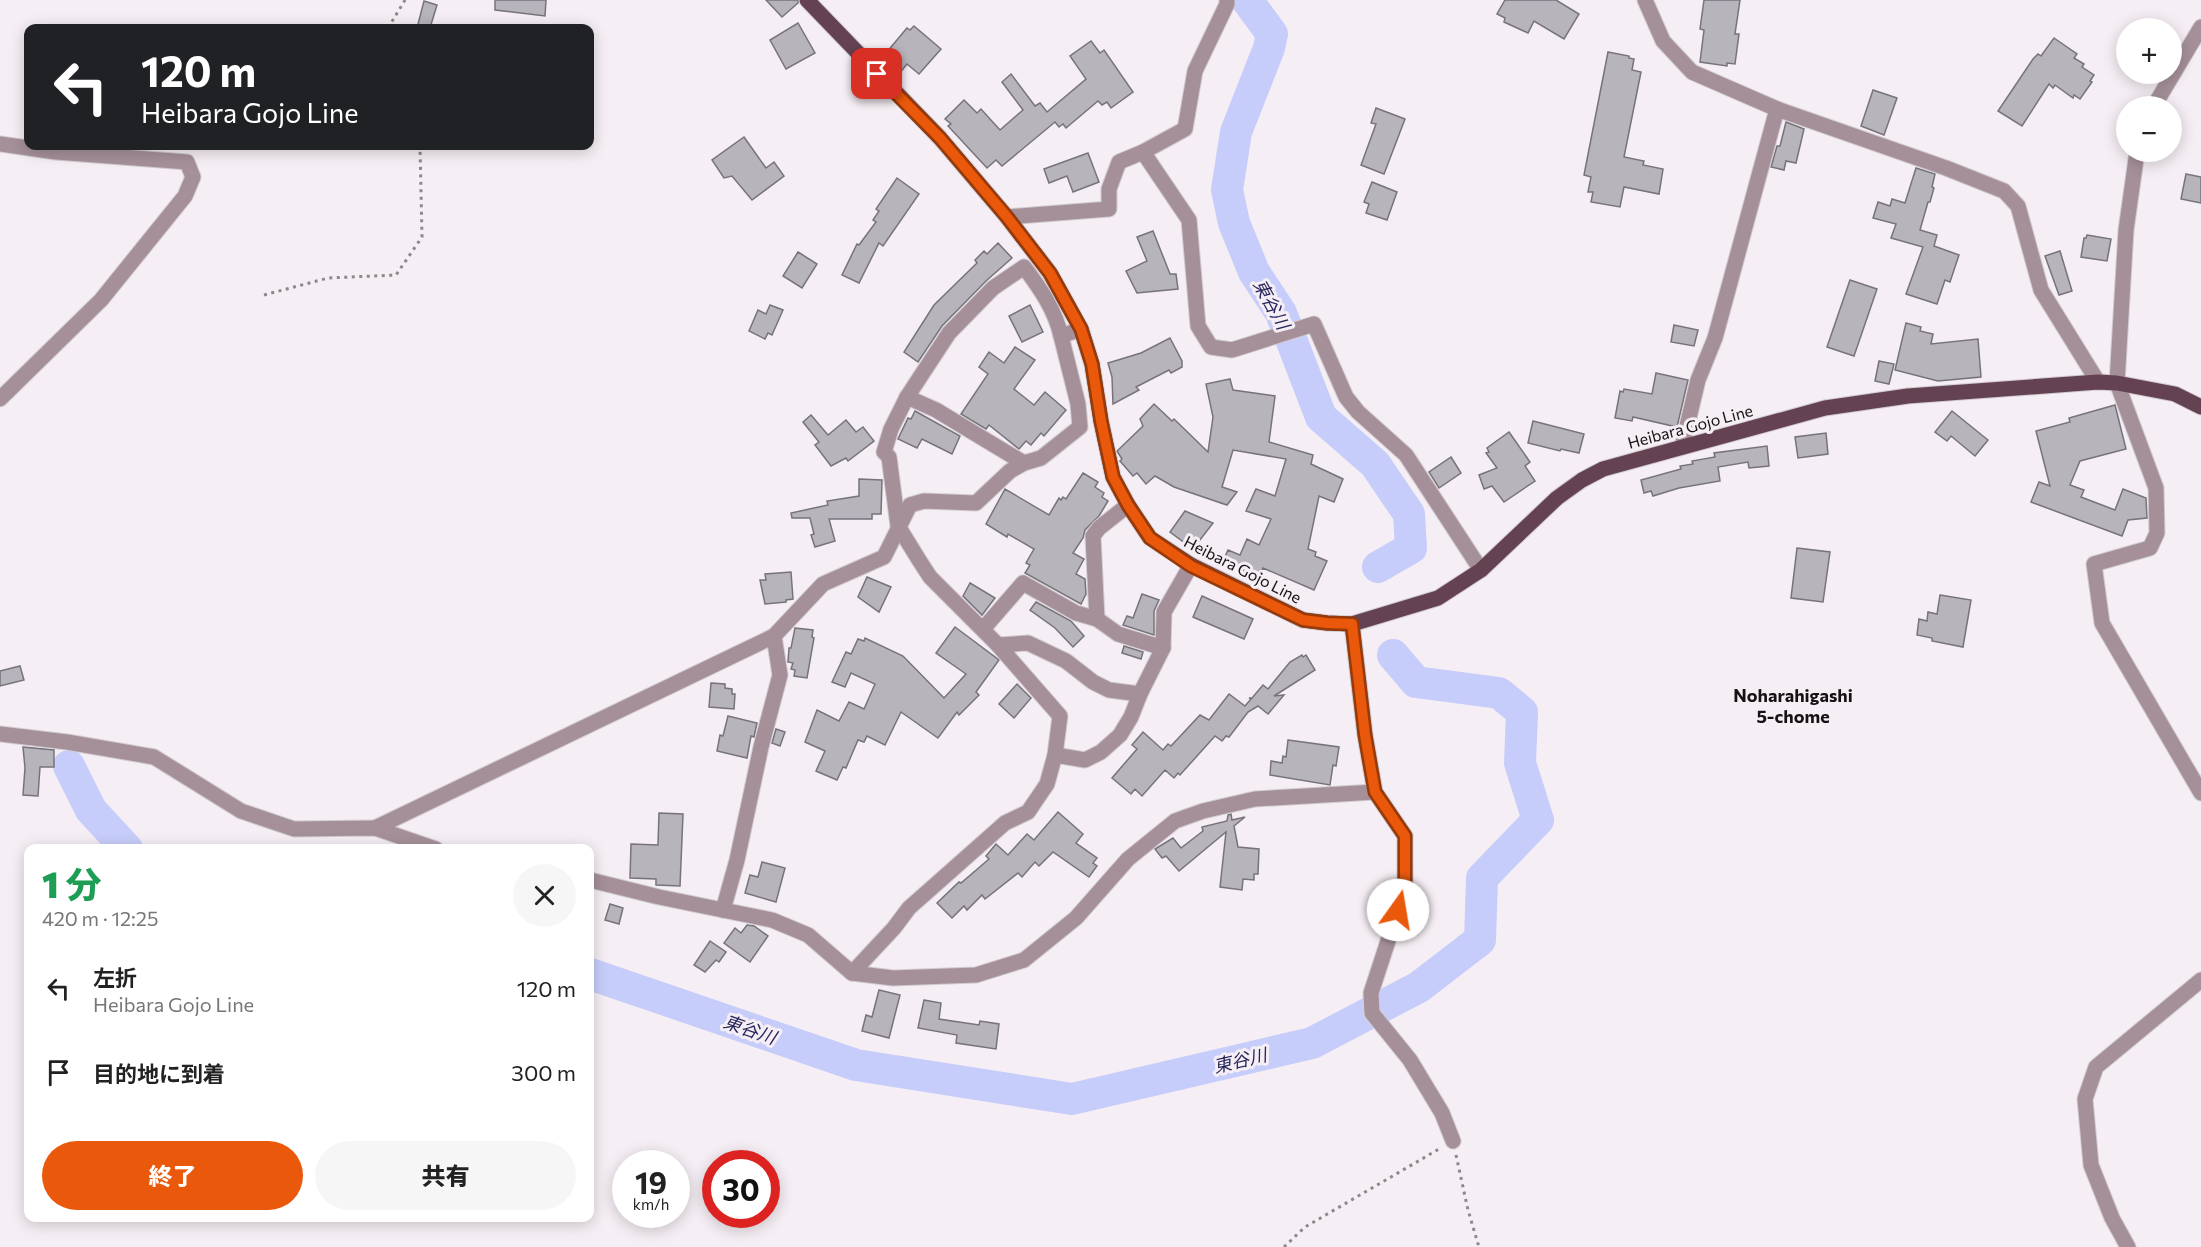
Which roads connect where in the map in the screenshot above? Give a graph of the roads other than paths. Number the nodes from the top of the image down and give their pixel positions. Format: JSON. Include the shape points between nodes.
{"nodes":[{"id":1,"x":807,"y":0,"type":"edge"},
{"id":2,"x":1227,"y":0,"type":"edge"},
{"id":3,"x":1645,"y":0,"type":"edge"},
{"id":4,"x":2201,"y":27,"type":"edge"},
{"id":5,"x":2160,"y":96,"type":"edge"},
{"id":6,"x":1777,"y":109,"type":"junction"},
{"id":7,"x":0,"y":144,"type":"edge"},
{"id":8,"x":24,"y":147,"type":"edge"},
{"id":9,"x":42,"y":150,"type":"edge"},
{"id":10,"x":1143,"y":152,"type":"junction"},
{"id":11,"x":2136,"y":162,"type":"edge"},
{"id":12,"x":1007,"y":217,"type":"junction"},
{"id":13,"x":1081,"y":329,"type":"junction"},
{"id":14,"x":1061,"y":336,"type":"junction"},
{"id":15,"x":2098,"y":382,"type":"junction"},
{"id":16,"x":2118,"y":383,"type":"junction"},
{"id":17,"x":907,"y":397,"type":"junction"},
{"id":18,"x":0,"y":399,"type":"edge"},
{"id":19,"x":2201,"y":407,"type":"edge"},
{"id":20,"x":1682,"y":447,"type":"junction"},
{"id":21,"x":1024,"y":463,"type":"junction"},
{"id":22,"x":1128,"y":505,"type":"junction"},
{"id":23,"x":898,"y":526,"type":"junction"},
{"id":24,"x":1191,"y":566,"type":"junction"},
{"id":25,"x":1481,"y":570,"type":"junction"},
{"id":26,"x":1097,"y":619,"type":"junction"},
{"id":27,"x":1352,"y":624,"type":"junction"},
{"id":28,"x":983,"y":630,"type":"junction"},
{"id":29,"x":774,"y":636,"type":"junction"},
{"id":30,"x":998,"y":645,"type":"junction"},
{"id":31,"x":1163,"y":648,"type":"junction"},
{"id":32,"x":1140,"y":694,"type":"junction"},
{"id":33,"x":0,"y":734,"type":"edge"},
{"id":34,"x":1055,"y":755,"type":"junction"},
{"id":35,"x":1375,"y":792,"type":"junction"},
{"id":36,"x":2201,"y":793,"type":"edge"},
{"id":37,"x":375,"y":828,"type":"junction"},
{"id":38,"x":421,"y":844,"type":"edge"},
{"id":39,"x":594,"y":881,"type":"edge"},
{"id":40,"x":723,"y":910,"type":"junction"},
{"id":41,"x":852,"y":973,"type":"junction"},
{"id":42,"x":2201,"y":980,"type":"edge"},
{"id":43,"x":1453,"y":1141,"type":"road end"},
{"id":44,"x":2128,"y":1247,"type":"edge"}],
"edges":[{"from":1,"to":12,"type":"main road","name":"Heibara Gojo Line","via":[[940,138]]},
{"from":2,"to":10,"type":"street","via":[[1195,71],[1185,129]]},
{"from":3,"to":6,"type":"street","via":[[1663,40],[1692,72]]},
{"from":4,"to":5,"type":"street"},
{"from":6,"to":15,"type":"street","via":[[2004,191],[2018,206],[2042,290]]},
{"from":6,"to":20,"type":"street"},
{"from":7,"to":8,"type":"street"},
{"from":9,"to":18,"type":"street","via":[[187,162],[193,177],[185,196],[101,300]]},
{"from":10,"to":12,"type":"street","via":[[1119,162],[1109,189],[1109,209]]},
{"from":10,"to":25,"type":"street","via":[[1189,220],[1198,326],[1211,347],[1232,350],[1314,324],[1346,397],[1406,454]]},
{"from":11,"to":16,"type":"street","via":[[2126,230]]},
{"from":12,"to":13,"type":"main road","name":"Heibara Gojo Line","via":[[1050,273]]},
{"from":13,"to":14,"type":"street"},
{"from":13,"to":22,"type":"main road","name":"Heibara Gojo Line","via":[[1092,364],[1113,477]]},
{"from":14,"to":17,"type":"street","via":[[1058,321],[1024,267],[993,288],[949,333]]},
{"from":14,"to":21,"type":"street","via":[[1080,427],[1041,458]]},
{"from":15,"to":16,"type":"main road","name":"Heibara Gojo Line"},
{"from":15,"to":20,"type":"main road","name":"Heibara Gojo Line","via":[[1908,396],[1825,408]]},
{"from":16,"to":19,"type":"main road","name":"Heibara Gojo Line","via":[[2175,394]]},
{"from":16,"to":36,"type":"street","via":[[2156,488],[2157,533],[2150,548],[2094,564],[2102,623]]},
{"from":17,"to":21,"type":"street"},
{"from":17,"to":23,"type":"street","via":[[884,452],[889,457]]},
{"from":20,"to":25,"type":"main road","name":"Heibara Gojo Line","via":[[1604,469],[1582,480],[1557,498]]},
{"from":21,"to":23,"type":"street","via":[[976,503],[924,501],[910,505]]},
{"from":22,"to":24,"type":"main road","name":"Heibara Gojo Line","via":[[1150,538]]},
{"from":22,"to":26,"type":"street","via":[[1094,536]]},
{"from":23,"to":28,"type":"street","via":[[930,577]]},
{"from":23,"to":29,"type":"street","via":[[884,557],[823,584]]},
{"from":24,"to":27,"type":"main road","name":"Heibara Gojo Line","via":[[1303,620]]},
{"from":24,"to":31,"type":"street","via":[[1164,612]]},
{"from":25,"to":27,"type":"main road","name":"Heibara Gojo Line","via":[[1438,598]]},
{"from":26,"to":28,"type":"street","via":[[1076,613],[1023,583]]},
{"from":26,"to":31,"type":"street","via":[[1118,634]]},
{"from":27,"to":35,"type":"street"},
{"from":28,"to":30,"type":"street"},
{"from":29,"to":37,"type":"street"},
{"from":29,"to":40,"type":"street","via":[[780,675]]},
{"from":30,"to":32,"type":"street","via":[[1028,644],[1066,661],[1109,690]]},
{"from":30,"to":34,"type":"street","via":[[1060,716]]},
{"from":31,"to":32,"type":"street"},
{"from":32,"to":34,"type":"street","via":[[1120,735],[1101,752],[1085,760]]},
{"from":33,"to":37,"type":"street","via":[[154,757],[241,811],[294,829]]},
{"from":34,"to":41,"type":"street","via":[[1047,784],[1028,812],[1005,824],[909,908]]},
{"from":35,"to":41,"type":"street","via":[[1256,799],[1175,821],[1128,859],[1076,918],[1024,960],[976,975],[893,978]]},
{"from":35,"to":43,"type":"street","via":[[1405,836],[1405,889],[1371,993],[1372,1013],[1410,1060],[1442,1113]]},
{"from":37,"to":38,"type":"street"},
{"from":39,"to":40,"type":"street"},
{"from":40,"to":41,"type":"street","via":[[772,920],[808,935]]},
{"from":42,"to":44,"type":"street","via":[[2096,1067],[2085,1099],[2091,1165]]}]}
